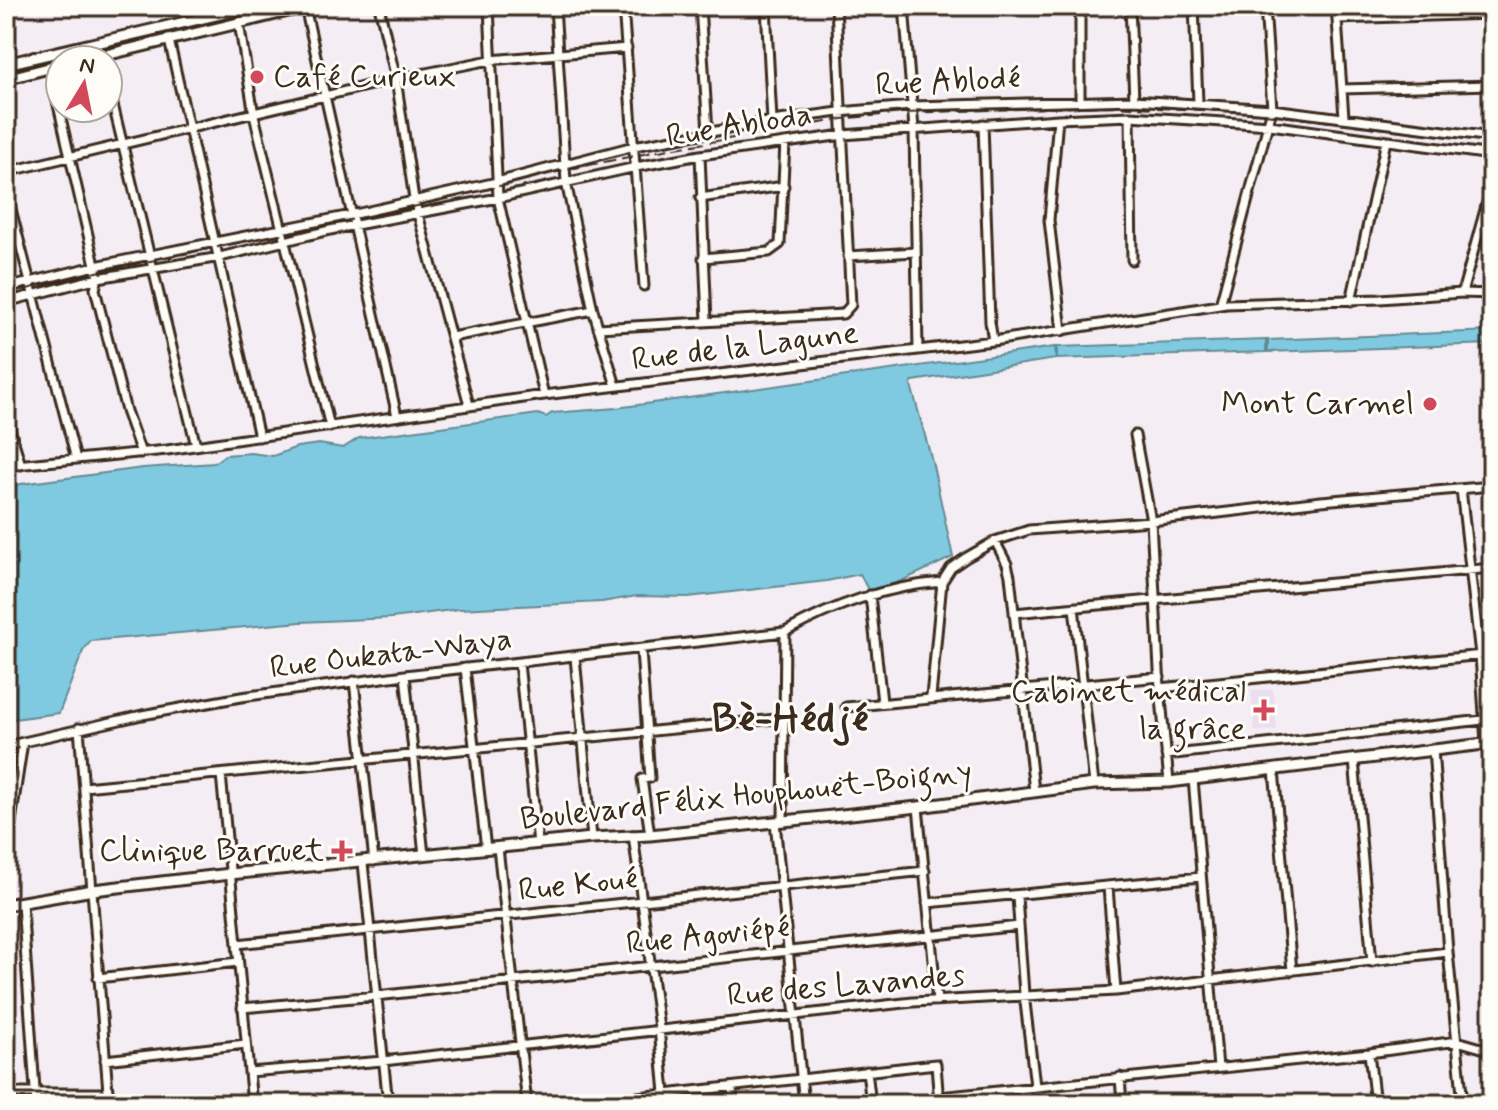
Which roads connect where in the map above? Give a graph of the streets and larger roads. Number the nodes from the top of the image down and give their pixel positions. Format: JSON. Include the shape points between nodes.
{"nodes":[{"id":1,"x":254,"y":6,"type":"edge"},
{"id":2,"x":307,"y":6,"type":"edge"},
{"id":3,"x":379,"y":6,"type":"edge"},
{"id":4,"x":489,"y":6,"type":"edge"},
{"id":5,"x":555,"y":6,"type":"edge"},
{"id":6,"x":623,"y":6,"type":"edge"},
{"id":7,"x":700,"y":6,"type":"edge"},
{"id":8,"x":766,"y":6,"type":"edge"},
{"id":9,"x":836,"y":6,"type":"edge"},
{"id":10,"x":904,"y":6,"type":"edge"},
{"id":11,"x":1080,"y":6,"type":"edge"},
{"id":12,"x":1130,"y":6,"type":"edge"},
{"id":13,"x":1194,"y":6,"type":"edge"},
{"id":14,"x":1265,"y":6,"type":"edge"},
{"id":15,"x":1336,"y":6,"type":"edge"},
{"id":16,"x":1490,"y":11,"type":"edge"},
{"id":17,"x":1337,"y":19,"type":"junction"},
{"id":18,"x":239,"y":23,"type":"junction"},
{"id":19,"x":169,"y":40,"type":"junction"},
{"id":20,"x":627,"y":48,"type":"junction"},
{"id":21,"x":124,"y":52,"type":"edge"},
{"id":22,"x":558,"y":54,"type":"junction"},
{"id":23,"x":490,"y":60,"type":"junction"},
{"id":24,"x":6,"y":64,"type":"edge"},
{"id":25,"x":44,"y":68,"type":"edge"},
{"id":26,"x":6,"y":79,"type":"edge"},
{"id":27,"x":396,"y":79,"type":"junction"},
{"id":28,"x":1492,"y":85,"type":"edge"},
{"id":29,"x":1342,"y":89,"type":"junction"},
{"id":30,"x":1492,"y":93,"type":"edge"},
{"id":31,"x":326,"y":97,"type":"junction"},
{"id":32,"x":1134,"y":100,"type":"junction"},
{"id":33,"x":1080,"y":101,"type":"junction"},
{"id":34,"x":1198,"y":102,"type":"junction"},
{"id":35,"x":912,"y":106,"type":"junction"},
{"id":36,"x":1272,"y":109,"type":"junction"},
{"id":37,"x":839,"y":112,"type":"junction"},
{"id":38,"x":254,"y":115,"type":"junction"},
{"id":39,"x":1130,"y":116,"type":"junction"},
{"id":40,"x":1344,"y":117,"type":"junction"},
{"id":41,"x":1058,"y":119,"type":"junction"},
{"id":42,"x":772,"y":121,"type":"junction"},
{"id":43,"x":61,"y":124,"type":"edge"},
{"id":44,"x":117,"y":124,"type":"edge"},
{"id":45,"x":983,"y":124,"type":"junction"},
{"id":46,"x":1270,"y":125,"type":"junction"},
{"id":47,"x":188,"y":129,"type":"junction"},
{"id":48,"x":914,"y":129,"type":"junction"},
{"id":49,"x":708,"y":132,"type":"junction"},
{"id":50,"x":843,"y":135,"type":"junction"},
{"id":51,"x":1492,"y":137,"type":"edge"},
{"id":52,"x":1386,"y":141,"type":"junction"},
{"id":53,"x":785,"y":143,"type":"junction"},
{"id":54,"x":121,"y":145,"type":"junction"},
{"id":55,"x":634,"y":146,"type":"junction"},
{"id":56,"x":700,"y":155,"type":"junction"},
{"id":57,"x":1492,"y":155,"type":"edge"},
{"id":58,"x":68,"y":158,"type":"junction"},
{"id":59,"x":564,"y":164,"type":"junction"},
{"id":60,"x":636,"y":167,"type":"junction"},
{"id":61,"x":6,"y":172,"type":"edge"},
{"id":62,"x":497,"y":182,"type":"junction"},
{"id":63,"x":566,"y":182,"type":"junction"},
{"id":64,"x":1492,"y":184,"type":"edge"},
{"id":65,"x":784,"y":186,"type":"junction"},
{"id":66,"x":6,"y":190,"type":"edge"},
{"id":67,"x":498,"y":198,"type":"junction"},
{"id":68,"x":700,"y":198,"type":"junction"},
{"id":69,"x":414,"y":199,"type":"junction"},
{"id":70,"x":1489,"y":210,"type":"edge"},
{"id":71,"x":418,"y":213,"type":"junction"},
{"id":72,"x":351,"y":215,"type":"junction"},
{"id":73,"x":353,"y":225,"type":"junction"},
{"id":74,"x":282,"y":228,"type":"junction"},
{"id":75,"x":285,"y":241,"type":"junction"},
{"id":76,"x":213,"y":243,"type":"junction"},
{"id":77,"x":916,"y":252,"type":"junction"},
{"id":78,"x":150,"y":256,"type":"junction"},
{"id":79,"x":848,"y":256,"type":"junction"},
{"id":80,"x":220,"y":257,"type":"junction"},
{"id":81,"x":703,"y":258,"type":"junction"},
{"id":82,"x":1132,"y":260,"type":"dead end"},
{"id":83,"x":95,"y":266,"type":"junction"},
{"id":84,"x":153,"y":269,"type":"junction"},
{"id":85,"x":98,"y":278,"type":"junction"},
{"id":86,"x":29,"y":282,"type":"junction"},
{"id":87,"x":644,"y":286,"type":"dead end"},
{"id":88,"x":6,"y":288,"type":"edge"},
{"id":89,"x":1462,"y":293,"type":"junction"},
{"id":90,"x":1492,"y":294,"type":"edge"},
{"id":91,"x":34,"y":296,"type":"junction"},
{"id":92,"x":1351,"y":301,"type":"junction"},
{"id":93,"x":6,"y":302,"type":"edge"},
{"id":94,"x":1220,"y":305,"type":"junction"},
{"id":95,"x":593,"y":310,"type":"junction"},
{"id":96,"x":707,"y":321,"type":"junction"},
{"id":97,"x":527,"y":324,"type":"junction"},
{"id":98,"x":598,"y":328,"type":"junction"},
{"id":99,"x":1062,"y":331,"type":"junction"},
{"id":100,"x":452,"y":337,"type":"junction"},
{"id":101,"x":993,"y":341,"type":"junction"},
{"id":102,"x":918,"y":350,"type":"junction"},
{"id":103,"x":616,"y":386,"type":"junction"},
{"id":104,"x":544,"y":395,"type":"junction"},
{"id":105,"x":469,"y":405,"type":"junction"},
{"id":106,"x":6,"y":416,"type":"edge"},
{"id":107,"x":397,"y":416,"type":"junction"},
{"id":108,"x":330,"y":427,"type":"junction"},
{"id":109,"x":1135,"y":435,"type":"dead end"},
{"id":110,"x":259,"y":437,"type":"junction"},
{"id":111,"x":196,"y":446,"type":"junction"},
{"id":112,"x":141,"y":453,"type":"junction"},
{"id":113,"x":76,"y":459,"type":"junction"},
{"id":114,"x":21,"y":465,"type":"junction"},
{"id":115,"x":6,"y":466,"type":"edge"},
{"id":116,"x":1492,"y":486,"type":"edge"},
{"id":117,"x":1461,"y":489,"type":"junction"},
{"id":118,"x":1151,"y":521,"type":"junction"},
{"id":119,"x":995,"y":541,"type":"junction"},
{"id":120,"x":1492,"y":568,"type":"edge"},
{"id":121,"x":1470,"y":570,"type":"junction"},
{"id":122,"x":942,"y":582,"type":"junction"},
{"id":123,"x":870,"y":595,"type":"junction"},
{"id":124,"x":1156,"y":601,"type":"junction"},
{"id":125,"x":1074,"y":607,"type":"junction"},
{"id":126,"x":1014,"y":613,"type":"junction"},
{"id":127,"x":785,"y":632,"type":"junction"},
{"id":128,"x":641,"y":650,"type":"junction"},
{"id":129,"x":1492,"y":654,"type":"edge"},
{"id":130,"x":1480,"y":655,"type":"junction"},
{"id":131,"x":575,"y":657,"type":"junction"},
{"id":132,"x":519,"y":663,"type":"junction"},
{"id":133,"x":465,"y":668,"type":"junction"},
{"id":134,"x":405,"y":675,"type":"junction"},
{"id":135,"x":1160,"y":677,"type":"junction"},
{"id":136,"x":354,"y":681,"type":"junction"},
{"id":137,"x":1082,"y":684,"type":"junction"},
{"id":138,"x":1160,"y":688,"type":"junction"},
{"id":139,"x":1021,"y":690,"type":"junction"},
{"id":140,"x":931,"y":697,"type":"junction"},
{"id":141,"x":882,"y":702,"type":"junction"},
{"id":142,"x":846,"y":707,"type":"dead end"},
{"id":143,"x":786,"y":718,"type":"junction"},
{"id":144,"x":1488,"y":719,"type":"edge"},
{"id":145,"x":79,"y":728,"type":"junction"},
{"id":146,"x":646,"y":731,"type":"junction"},
{"id":147,"x":583,"y":737,"type":"junction"},
{"id":148,"x":23,"y":742,"type":"junction"},
{"id":149,"x":528,"y":743,"type":"junction"},
{"id":150,"x":1489,"y":743,"type":"edge"},
{"id":151,"x":6,"y":746,"type":"edge"},
{"id":152,"x":474,"y":748,"type":"junction"},
{"id":153,"x":1433,"y":749,"type":"junction"},
{"id":154,"x":414,"y":754,"type":"junction"},
{"id":155,"x":1166,"y":755,"type":"junction"},
{"id":156,"x":361,"y":759,"type":"junction"},
{"id":157,"x":1354,"y":760,"type":"junction"},
{"id":158,"x":1274,"y":770,"type":"junction"},
{"id":159,"x":221,"y":774,"type":"junction"},
{"id":160,"x":1193,"y":779,"type":"junction"},
{"id":161,"x":1169,"y":782,"type":"junction"},
{"id":162,"x":1094,"y":784,"type":"junction"},
{"id":163,"x":84,"y":787,"type":"junction"},
{"id":164,"x":1034,"y":791,"type":"junction"},
{"id":165,"x":918,"y":807,"type":"junction"},
{"id":166,"x":779,"y":821,"type":"junction"},
{"id":167,"x":633,"y":835,"type":"junction"},
{"id":168,"x":650,"y":835,"type":"junction"},
{"id":169,"x":592,"y":838,"type":"junction"},
{"id":170,"x":538,"y":844,"type":"junction"},
{"id":171,"x":498,"y":848,"type":"junction"},
{"id":172,"x":486,"y":849,"type":"junction"},
{"id":173,"x":6,"y":855,"type":"edge"},
{"id":174,"x":424,"y":855,"type":"junction"},
{"id":175,"x":374,"y":861,"type":"junction"},
{"id":176,"x":363,"y":863,"type":"junction"},
{"id":177,"x":925,"y":871,"type":"junction"},
{"id":178,"x":230,"y":874,"type":"junction"},
{"id":179,"x":1201,"y":877,"type":"junction"},
{"id":180,"x":782,"y":886,"type":"junction"},
{"id":181,"x":1108,"y":887,"type":"junction"},
{"id":182,"x":93,"y":890,"type":"junction"},
{"id":183,"x":1017,"y":897,"type":"junction"},
{"id":184,"x":644,"y":901,"type":"junction"},
{"id":185,"x":22,"y":903,"type":"junction"},
{"id":186,"x":927,"y":903,"type":"junction"},
{"id":187,"x":6,"y":905,"type":"edge"},
{"id":188,"x":508,"y":917,"type":"junction"},
{"id":189,"x":1019,"y":926,"type":"junction"},
{"id":190,"x":370,"y":930,"type":"junction"},
{"id":191,"x":932,"y":936,"type":"junction"},
{"id":192,"x":237,"y":944,"type":"junction"},
{"id":193,"x":789,"y":952,"type":"junction"},
{"id":194,"x":1448,"y":952,"type":"junction"},
{"id":195,"x":238,"y":962,"type":"junction"},
{"id":196,"x":1372,"y":962,"type":"junction"},
{"id":197,"x":651,"y":965,"type":"junction"},
{"id":198,"x":1292,"y":971,"type":"junction"},
{"id":199,"x":98,"y":978,"type":"junction"},
{"id":200,"x":514,"y":980,"type":"junction"},
{"id":201,"x":1209,"y":981,"type":"junction"},
{"id":202,"x":1116,"y":991,"type":"junction"},
{"id":203,"x":1024,"y":994,"type":"junction"},
{"id":204,"x":376,"y":996,"type":"junction"},
{"id":205,"x":937,"y":1001,"type":"junction"},
{"id":206,"x":242,"y":1008,"type":"junction"},
{"id":207,"x":796,"y":1015,"type":"junction"},
{"id":208,"x":659,"y":1028,"type":"junction"},
{"id":209,"x":1457,"y":1041,"type":"junction"},
{"id":210,"x":520,"y":1043,"type":"junction"},
{"id":211,"x":246,"y":1044,"type":"junction"},
{"id":212,"x":1492,"y":1051,"type":"edge"},
{"id":213,"x":1369,"y":1053,"type":"junction"},
{"id":214,"x":105,"y":1060,"type":"junction"},
{"id":215,"x":383,"y":1061,"type":"junction"},
{"id":216,"x":1218,"y":1068,"type":"junction"},
{"id":217,"x":867,"y":1071,"type":"junction"},
{"id":218,"x":249,"y":1072,"type":"junction"},
{"id":219,"x":1120,"y":1077,"type":"junction"},
{"id":220,"x":801,"y":1078,"type":"junction"},
{"id":221,"x":1035,"y":1086,"type":"junction"},
{"id":222,"x":732,"y":1087,"type":"junction"},
{"id":223,"x":6,"y":1093,"type":"edge"},
{"id":224,"x":35,"y":1093,"type":"junction"},
{"id":225,"x":107,"y":1093,"type":"junction"},
{"id":226,"x":665,"y":1094,"type":"junction"},
{"id":227,"x":939,"y":1100,"type":"edge"},
{"id":228,"x":36,"y":1104,"type":"edge"},
{"id":229,"x":109,"y":1104,"type":"edge"},
{"id":230,"x":252,"y":1104,"type":"edge"},
{"id":231,"x":388,"y":1104,"type":"edge"},
{"id":232,"x":527,"y":1104,"type":"edge"},
{"id":233,"x":574,"y":1104,"type":"edge"},
{"id":234,"x":666,"y":1104,"type":"edge"},
{"id":235,"x":733,"y":1104,"type":"edge"},
{"id":236,"x":804,"y":1104,"type":"edge"},
{"id":237,"x":871,"y":1104,"type":"edge"},
{"id":238,"x":1122,"y":1104,"type":"edge"},
{"id":239,"x":1375,"y":1104,"type":"edge"},
{"id":240,"x":1463,"y":1104,"type":"edge"}],
"edges":[{"from":1,"to":24,"type":"street"},
{"from":2,"to":18,"type":"street"},
{"from":2,"to":31,"type":"street"},
{"from":3,"to":27,"type":"street"},
{"from":4,"to":23,"type":"street"},
{"from":5,"to":22,"type":"street"},
{"from":6,"to":20,"type":"street"},
{"from":7,"to":49,"type":"street"},
{"from":8,"to":42,"type":"street"},
{"from":9,"to":37,"type":"street"},
{"from":10,"to":35,"type":"street"},
{"from":11,"to":33,"type":"street"},
{"from":12,"to":32,"type":"street"},
{"from":13,"to":34,"type":"street"},
{"from":14,"to":36,"type":"street"},
{"from":15,"to":17,"type":"street"},
{"from":16,"to":17,"type":"street"},
{"from":16,"to":28,"type":"street"},
{"from":17,"to":29,"type":"street"},
{"from":18,"to":19,"type":"street"},
{"from":18,"to":38,"type":"street"},
{"from":19,"to":21,"type":"street"},
{"from":19,"to":47,"type":"street"},
{"from":20,"to":22,"type":"street"},
{"from":20,"to":55,"type":"street"},
{"from":22,"to":23,"type":"street"},
{"from":22,"to":59,"type":"street"},
{"from":23,"to":27,"type":"street"},
{"from":23,"to":62,"type":"street"},
{"from":25,"to":26,"type":"street"},
{"from":27,"to":31,"type":"street"},
{"from":27,"to":69,"type":"street"},
{"from":28,"to":29,"type":"street"},
{"from":28,"to":30,"type":"street"},
{"from":29,"to":40,"type":"street"},
{"from":31,"to":38,"type":"street"},
{"from":31,"to":72,"type":"street"},
{"from":32,"to":33,"type":"street","name":"Rue Ablodé"},
{"from":32,"to":34,"type":"street","name":"Rue Ablodé"},
{"from":33,"to":35,"type":"street","name":"Rue Ablodé"},
{"from":34,"to":36,"type":"street","name":"Rue Ablodé"},
{"from":35,"to":37,"type":"street","name":"Rue Ablodé"},
{"from":35,"to":48,"type":"street"},
{"from":36,"to":40,"type":"street","name":"Rue Ablodé"},
{"from":36,"to":46,"type":"street"},
{"from":37,"to":42,"type":"street","name":"Rue Ablodé"},
{"from":37,"to":50,"type":"street"},
{"from":38,"to":47,"type":"street"},
{"from":38,"to":74,"type":"street"},
{"from":39,"to":41,"type":"street","name":"Rue Abloda"},
{"from":39,"to":46,"type":"street","name":"Rue Abloda"},
{"from":39,"to":82,"type":"street"},
{"from":40,"to":51,"type":"street","name":"Rue Ablodé"},
{"from":41,"to":45,"type":"street","name":"Rue Abloda"},
{"from":41,"to":99,"type":"street","via":[[1049,220]]},
{"from":42,"to":49,"type":"street","name":"Rue Ablodé"},
{"from":43,"to":58,"type":"street"},
{"from":44,"to":54,"type":"street"},
{"from":45,"to":48,"type":"street","name":"Rue Abloda"},
{"from":45,"to":101,"type":"street"},
{"from":46,"to":52,"type":"street","name":"Rue Abloda"},
{"from":46,"to":94,"type":"street"},
{"from":47,"to":54,"type":"street"},
{"from":47,"to":76,"type":"street"},
{"from":48,"to":50,"type":"street","name":"Rue Abloda"},
{"from":48,"to":77,"type":"street"},
{"from":49,"to":55,"type":"street","name":"Rue Ablodé"},
{"from":50,"to":53,"type":"street","name":"Rue Abloda"},
{"from":50,"to":79,"type":"street"},
{"from":52,"to":57,"type":"street","name":"Rue Abloda"},
{"from":52,"to":92,"type":"street"},
{"from":53,"to":56,"type":"street","name":"Rue Abloda"},
{"from":53,"to":65,"type":"street"},
{"from":54,"to":58,"type":"street"},
{"from":54,"to":78,"type":"street"},
{"from":55,"to":59,"type":"street","name":"Rue Ablodé"},
{"from":55,"to":60,"type":"street"},
{"from":56,"to":60,"type":"street","name":"Rue Abloda"},
{"from":56,"to":68,"type":"street"},
{"from":58,"to":61,"type":"street"},
{"from":58,"to":83,"type":"street"},
{"from":59,"to":62,"type":"street","name":"Rue Ablodé"},
{"from":59,"to":63,"type":"street"},
{"from":60,"to":63,"type":"street","name":"Rue Abloda"},
{"from":60,"to":87,"type":"street"},
{"from":62,"to":67,"type":"street"},
{"from":62,"to":69,"type":"street","name":"Rue Ablodé"},
{"from":63,"to":67,"type":"street","name":"Rue Abloda"},
{"from":63,"to":95,"type":"street"},
{"from":64,"to":70,"type":"street"},
{"from":65,"to":68,"type":"street"},
{"from":65,"to":81,"type":"street","via":[[782,239],[775,249]]},
{"from":66,"to":86,"type":"street"},
{"from":67,"to":71,"type":"street","name":"Rue Abloda"},
{"from":67,"to":97,"type":"street"},
{"from":68,"to":81,"type":"street"},
{"from":69,"to":71,"type":"street"},
{"from":69,"to":72,"type":"street","name":"Rue Ablodé"},
{"from":70,"to":89,"type":"street"},
{"from":71,"to":73,"type":"street","name":"Rue Abloda"},
{"from":71,"to":100,"type":"street"},
{"from":72,"to":73,"type":"street"},
{"from":72,"to":74,"type":"street","name":"Rue Ablodé"},
{"from":73,"to":75,"type":"street","name":"Rue Abloda"},
{"from":73,"to":107,"type":"street"},
{"from":74,"to":75,"type":"street"},
{"from":74,"to":76,"type":"street","name":"Rue Ablodé"},
{"from":75,"to":80,"type":"street","name":"Rue Abloda"},
{"from":75,"to":108,"type":"street"},
{"from":76,"to":78,"type":"street","name":"Rue Ablodé"},
{"from":76,"to":80,"type":"street"},
{"from":77,"to":79,"type":"street"},
{"from":77,"to":102,"type":"street"},
{"from":78,"to":83,"type":"street","name":"Rue Ablodé"},
{"from":78,"to":84,"type":"street"},
{"from":79,"to":96,"type":"street","via":[[851,305],[843,314]]},
{"from":80,"to":84,"type":"street","name":"Rue Abloda"},
{"from":80,"to":110,"type":"street"},
{"from":81,"to":96,"type":"street"},
{"from":83,"to":85,"type":"street"},
{"from":83,"to":86,"type":"street","name":"Rue Ablodé"},
{"from":84,"to":85,"type":"street","name":"Rue Abloda"},
{"from":84,"to":111,"type":"street"},
{"from":85,"to":91,"type":"street","name":"Rue Abloda"},
{"from":85,"to":112,"type":"street","via":[[95,289]]},
{"from":86,"to":88,"type":"street","name":"Rue Ablodé"},
{"from":86,"to":91,"type":"street"},
{"from":89,"to":90,"type":"street","name":"Rue de la Lagune"},
{"from":89,"to":92,"type":"street","name":"Rue de la Lagune"},
{"from":91,"to":93,"type":"street","name":"Rue Abloda"},
{"from":91,"to":113,"type":"street"},
{"from":92,"to":94,"type":"street","name":"Rue de la Lagune"},
{"from":94,"to":99,"type":"street","name":"Rue de la Lagune"},
{"from":95,"to":97,"type":"street"},
{"from":95,"to":98,"type":"street"},
{"from":96,"to":98,"type":"street"},
{"from":97,"to":100,"type":"street"},
{"from":97,"to":104,"type":"street"},
{"from":98,"to":103,"type":"street"},
{"from":99,"to":101,"type":"street","name":"Rue de la Lagune"},
{"from":100,"to":105,"type":"street"},
{"from":101,"to":102,"type":"street","name":"Rue de la Lagune"},
{"from":102,"to":103,"type":"street","name":"Rue de la Lagune"},
{"from":103,"to":104,"type":"street","name":"Rue de la Lagune"},
{"from":104,"to":105,"type":"street","name":"Rue de la Lagune"},
{"from":105,"to":107,"type":"street","name":"Rue de la Lagune"},
{"from":106,"to":114,"type":"street"},
{"from":107,"to":108,"type":"street","name":"Rue de la Lagune"},
{"from":108,"to":110,"type":"street","name":"Rue de la Lagune"},
{"from":109,"to":118,"type":"street"},
{"from":110,"to":111,"type":"street","name":"Rue de la Lagune"},
{"from":111,"to":112,"type":"street","name":"Rue de la Lagune"},
{"from":112,"to":113,"type":"street","name":"Rue de la Lagune"},
{"from":113,"to":114,"type":"street","name":"Rue de la Lagune"},
{"from":114,"to":115,"type":"street","name":"Rue de la Lagune"},
{"from":116,"to":117,"type":"street"},
{"from":117,"to":118,"type":"street"},
{"from":117,"to":121,"type":"street"},
{"from":118,"to":119,"type":"street","via":[[1029,530]]},
{"from":118,"to":124,"type":"street"},
{"from":119,"to":122,"type":"street","via":[[951,568]]},
{"from":119,"to":126,"type":"street","via":[[1008,569]]},
{"from":120,"to":121,"type":"street"},
{"from":121,"to":124,"type":"street"},
{"from":121,"to":130,"type":"street"},
{"from":122,"to":123,"type":"street","name":"Rue Oukata-Waya"},
{"from":122,"to":140,"type":"street"},
{"from":123,"to":127,"type":"street","name":"Rue Oukata-Waya"},
{"from":123,"to":141,"type":"street"},
{"from":124,"to":125,"type":"street"},
{"from":124,"to":135,"type":"street"},
{"from":125,"to":126,"type":"street"},
{"from":125,"to":137,"type":"street"},
{"from":126,"to":139,"type":"street"},
{"from":127,"to":128,"type":"street","name":"Rue Oukata-Waya"},
{"from":127,"to":143,"type":"street"},
{"from":128,"to":131,"type":"street","name":"Rue Oukata-Waya"},
{"from":128,"to":146,"type":"street"},
{"from":129,"to":130,"type":"street"},
{"from":130,"to":138,"type":"street"},
{"from":130,"to":144,"type":"street"},
{"from":131,"to":132,"type":"street","name":"Rue Oukata-Waya"},
{"from":131,"to":147,"type":"street"},
{"from":132,"to":133,"type":"street","name":"Rue Oukata-Waya"},
{"from":132,"to":149,"type":"street"},
{"from":133,"to":134,"type":"street","name":"Rue Oukata-Waya"},
{"from":133,"to":152,"type":"street"},
{"from":134,"to":136,"type":"street","name":"Rue Oukata-Waya"},
{"from":134,"to":154,"type":"street"},
{"from":135,"to":137,"type":"street"},
{"from":135,"to":138,"type":"street"},
{"from":136,"to":145,"type":"street","name":"Rue Oukata-Waya","via":[[189,705]]},
{"from":136,"to":156,"type":"street"},
{"from":137,"to":139,"type":"street"},
{"from":137,"to":162,"type":"street"},
{"from":138,"to":155,"type":"street"},
{"from":139,"to":140,"type":"street"},
{"from":139,"to":164,"type":"street"},
{"from":140,"to":141,"type":"street"},
{"from":141,"to":142,"type":"street"},
{"from":143,"to":146,"type":"street"},
{"from":143,"to":166,"type":"street"},
{"from":144,"to":150,"type":"street"},
{"from":144,"to":155,"type":"street"},
{"from":145,"to":148,"type":"street","name":"Rue Oukata-Waya"},
{"from":145,"to":163,"type":"street"},
{"from":146,"to":147,"type":"street"},
{"from":146,"to":168,"type":"street","via":[[650,778],[642,779]]},
{"from":147,"to":149,"type":"street"},
{"from":147,"to":169,"type":"street"},
{"from":148,"to":151,"type":"street","name":"Rue Oukata-Waya"},
{"from":148,"to":173,"type":"street"},
{"from":149,"to":152,"type":"street"},
{"from":149,"to":170,"type":"street"},
{"from":150,"to":153,"type":"street","name":"Boulevard Félix Houphouët-Boigny"},
{"from":152,"to":154,"type":"street"},
{"from":152,"to":172,"type":"street"},
{"from":153,"to":157,"type":"street","name":"Boulevard Félix Houphouët-Boigny"},
{"from":153,"to":194,"type":"street"},
{"from":154,"to":156,"type":"street"},
{"from":154,"to":174,"type":"street"},
{"from":155,"to":161,"type":"street"},
{"from":156,"to":159,"type":"street"},
{"from":156,"to":175,"type":"street"},
{"from":157,"to":158,"type":"street","name":"Boulevard Félix Houphouët-Boigny"},
{"from":157,"to":196,"type":"street"},
{"from":158,"to":160,"type":"street","name":"Boulevard Félix Houphouët-Boigny"},
{"from":158,"to":198,"type":"street"},
{"from":159,"to":163,"type":"street"},
{"from":159,"to":178,"type":"street"},
{"from":160,"to":161,"type":"street","name":"Boulevard Félix Houphouët-Boigny"},
{"from":160,"to":179,"type":"street"},
{"from":161,"to":162,"type":"street","name":"Boulevard Félix Houphouët-Boigny"},
{"from":162,"to":164,"type":"street","name":"Boulevard Félix Houphouët-Boigny"},
{"from":163,"to":182,"type":"street"},
{"from":164,"to":165,"type":"street","name":"Boulevard Félix Houphouët-Boigny"},
{"from":165,"to":166,"type":"street","name":"Boulevard Félix Houphouët-Boigny"},
{"from":165,"to":177,"type":"street"},
{"from":166,"to":168,"type":"street","name":"Boulevard Félix Houphouët-Boigny"},
{"from":166,"to":180,"type":"street"},
{"from":167,"to":168,"type":"street","name":"Boulevard Félix Houphouët-Boigny"},
{"from":167,"to":169,"type":"street","name":"Boulevard Félix Houphouët-Boigny"},
{"from":167,"to":184,"type":"street"},
{"from":169,"to":170,"type":"street","name":"Boulevard Félix Houphouët-Boigny"},
{"from":170,"to":171,"type":"street","name":"Boulevard Félix Houphouët-Boigny"},
{"from":171,"to":172,"type":"street","name":"Boulevard Félix Houphouët-Boigny"},
{"from":171,"to":188,"type":"street"},
{"from":172,"to":174,"type":"street","name":"Boulevard Félix Houphouët-Boigny"},
{"from":174,"to":175,"type":"street","name":"Boulevard Félix Houphouët-Boigny"},
{"from":175,"to":176,"type":"street","name":"Boulevard Félix Houphouët-Boigny"},
{"from":176,"to":178,"type":"street","name":"Boulevard Félix Houphouët-Boigny"},
{"from":176,"to":190,"type":"street"},
{"from":177,"to":180,"type":"street","name":"Rue Koué"},
{"from":177,"to":186,"type":"street"},
{"from":178,"to":182,"type":"street","name":"Boulevard Félix Houphouët-Boigny"},
{"from":178,"to":192,"type":"street"},
{"from":179,"to":181,"type":"street"},
{"from":179,"to":201,"type":"street"},
{"from":180,"to":184,"type":"street","name":"Rue Koué"},
{"from":180,"to":193,"type":"street"},
{"from":181,"to":183,"type":"street"},
{"from":181,"to":202,"type":"street"},
{"from":182,"to":185,"type":"street","name":"Boulevard Félix Houphouët-Boigny"},
{"from":182,"to":199,"type":"street"},
{"from":183,"to":186,"type":"street"},
{"from":183,"to":189,"type":"street"},
{"from":184,"to":188,"type":"street","name":"Rue Koué"},
{"from":184,"to":197,"type":"street"},
{"from":185,"to":187,"type":"street","name":"Boulevard Félix Houphouët-Boigny"},
{"from":185,"to":224,"type":"street"},
{"from":186,"to":191,"type":"street"},
{"from":188,"to":190,"type":"street","name":"Rue Koué"},
{"from":188,"to":200,"type":"street"},
{"from":189,"to":191,"type":"street","name":"Rue Agoviépé"},
{"from":189,"to":203,"type":"street"},
{"from":190,"to":192,"type":"street","name":"Rue Koué"},
{"from":190,"to":204,"type":"street"},
{"from":191,"to":193,"type":"street","name":"Rue Agoviépé"},
{"from":191,"to":205,"type":"street"},
{"from":192,"to":195,"type":"street"},
{"from":193,"to":197,"type":"street","name":"Rue Agoviépé"},
{"from":193,"to":207,"type":"street"},
{"from":194,"to":196,"type":"street","name":"Rue des Lavandes"},
{"from":194,"to":209,"type":"street"},
{"from":195,"to":199,"type":"street"},
{"from":195,"to":206,"type":"street"},
{"from":196,"to":198,"type":"street","name":"Rue des Lavandes"},
{"from":197,"to":200,"type":"street","name":"Rue Agoviépé"},
{"from":197,"to":208,"type":"street"},
{"from":198,"to":201,"type":"street","name":"Rue des Lavandes"},
{"from":199,"to":214,"type":"street"},
{"from":200,"to":204,"type":"street","name":"Rue Agoviépé"},
{"from":200,"to":210,"type":"street"},
{"from":201,"to":202,"type":"street","name":"Rue des Lavandes"},
{"from":201,"to":216,"type":"street"},
{"from":202,"to":203,"type":"street","name":"Rue des Lavandes"},
{"from":203,"to":205,"type":"street","name":"Rue des Lavandes"},
{"from":203,"to":221,"type":"street"},
{"from":204,"to":206,"type":"street","name":"Rue Agoviépé"},
{"from":204,"to":215,"type":"street"},
{"from":205,"to":207,"type":"street","name":"Rue des Lavandes"},
{"from":206,"to":211,"type":"street"},
{"from":207,"to":208,"type":"street","name":"Rue des Lavandes"},
{"from":207,"to":220,"type":"street"},
{"from":208,"to":210,"type":"street","name":"Rue des Lavandes"},
{"from":208,"to":226,"type":"street"},
{"from":209,"to":212,"type":"street"},
{"from":209,"to":213,"type":"street"},
{"from":209,"to":240,"type":"street"},
{"from":210,"to":215,"type":"street","name":"Rue des Lavandes"},
{"from":210,"to":232,"type":"street"},
{"from":211,"to":214,"type":"street"},
{"from":211,"to":218,"type":"street"},
{"from":213,"to":216,"type":"street"},
{"from":213,"to":239,"type":"street"},
{"from":214,"to":225,"type":"street"},
{"from":215,"to":218,"type":"street","name":"Rue des Lavandes"},
{"from":215,"to":231,"type":"street"},
{"from":216,"to":219,"type":"street"},
{"from":217,"to":220,"type":"street"},
{"from":217,"to":227,"type":"street","via":[[936,1064]]},
{"from":217,"to":237,"type":"street"},
{"from":218,"to":230,"type":"street"},
{"from":219,"to":221,"type":"street"},
{"from":219,"to":238,"type":"street"},
{"from":220,"to":222,"type":"street"},
{"from":220,"to":236,"type":"street"},
{"from":221,"to":227,"type":"street"},
{"from":222,"to":226,"type":"street"},
{"from":222,"to":235,"type":"street"},
{"from":223,"to":224,"type":"street"},
{"from":224,"to":225,"type":"street"},
{"from":224,"to":228,"type":"street"},
{"from":225,"to":229,"type":"street"},
{"from":226,"to":233,"type":"street"},
{"from":226,"to":234,"type":"street"}]}
